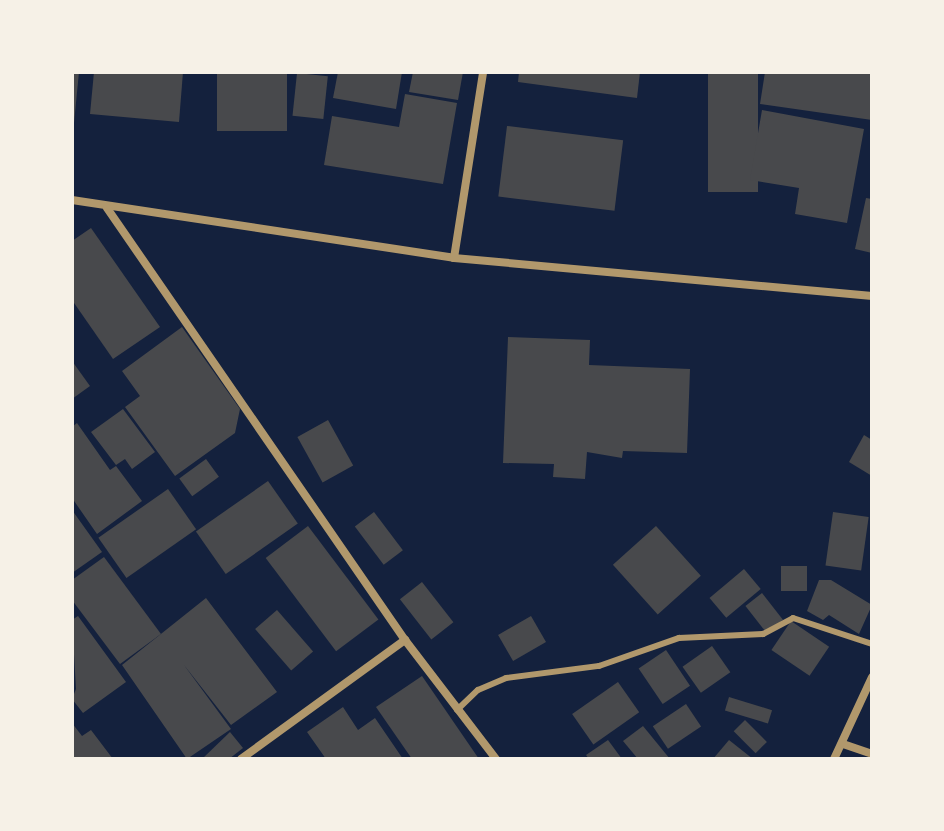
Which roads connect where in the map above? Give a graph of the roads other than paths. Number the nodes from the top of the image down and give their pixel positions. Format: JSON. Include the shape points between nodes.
{"nodes":[{"id":1,"x":483,"y":72,"type":"edge"},
{"id":2,"x":72,"y":200,"type":"edge"},
{"id":3,"x":107,"y":208,"type":"junction"},
{"id":4,"x":454,"y":258,"type":"junction"},
{"id":5,"x":872,"y":296,"type":"edge"},
{"id":6,"x":405,"y":640,"type":"junction"},
{"id":7,"x":872,"y":644,"type":"edge"},
{"id":8,"x":872,"y":677,"type":"edge"},
{"id":9,"x":457,"y":710,"type":"junction"},
{"id":10,"x":843,"y":744,"type":"junction"},
{"id":11,"x":872,"y":754,"type":"edge"},
{"id":12,"x":241,"y":759,"type":"edge"},
{"id":13,"x":496,"y":759,"type":"edge"},
{"id":14,"x":834,"y":759,"type":"edge"}],
"edges":[{"from":1,"to":4,"type":"street"},
{"from":2,"to":3,"type":"street"},
{"from":3,"to":4,"type":"street"},
{"from":3,"to":6,"type":"street"},
{"from":4,"to":5,"type":"street"},
{"from":6,"to":9,"type":"street"},
{"from":6,"to":12,"type":"street"},
{"from":7,"to":9,"type":"lane","via":[[793,618],[763,634],[679,638],[599,666],[506,678],[478,690]]},
{"from":8,"to":10,"type":"street"},
{"from":9,"to":13,"type":"street"},
{"from":10,"to":11,"type":"street"},
{"from":10,"to":14,"type":"street"}]}
